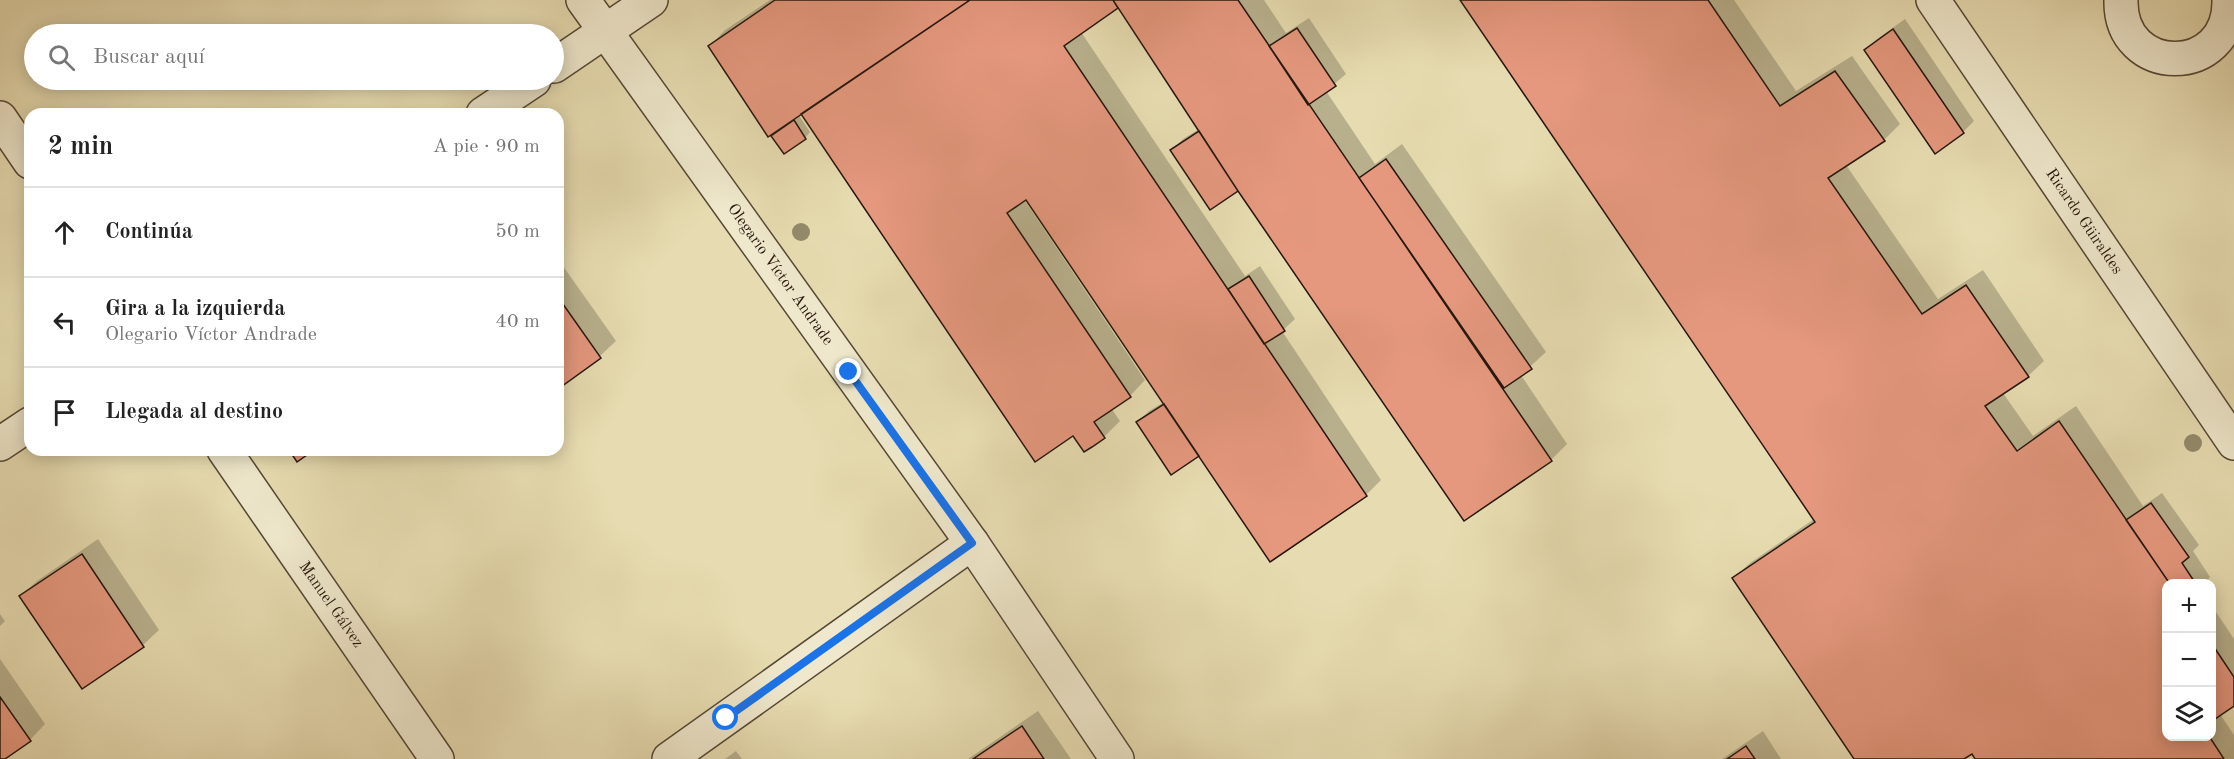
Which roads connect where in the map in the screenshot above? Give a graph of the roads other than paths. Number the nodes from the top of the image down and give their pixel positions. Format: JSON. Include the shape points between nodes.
{"nodes":[{"id":1,"x":583,"y":0,"type":"edge"},
{"id":2,"x":651,"y":0,"type":"edge"},
{"id":3,"x":1933,"y":0,"type":"edge"},
{"id":4,"x":2121,"y":0,"type":"edge"},
{"id":5,"x":2229,"y":0,"type":"edge"},
{"id":6,"x":604,"y":32,"type":"junction"},
{"id":7,"x":564,"y":59,"type":"edge"},
{"id":8,"x":519,"y":90,"type":"edge"},
{"id":9,"x":492,"y":108,"type":"edge"},
{"id":10,"x":0,"y":117,"type":"edge"},
{"id":11,"x":24,"y":153,"type":"edge"},
{"id":12,"x":24,"y":428,"type":"edge"},
{"id":13,"x":2234,"y":443,"type":"edge"},
{"id":14,"x":0,"y":444,"type":"edge"},
{"id":15,"x":228,"y":456,"type":"edge"},
{"id":16,"x":972,"y":543,"type":"junction"},
{"id":17,"x":437,"y":759,"type":"edge"},
{"id":18,"x":669,"y":759,"type":"edge"},
{"id":19,"x":1117,"y":759,"type":"edge"}],
"edges":[{"from":1,"to":6,"type":"street","name":"Olegario Víctor Andrade"},
{"from":2,"to":6,"type":"street"},
{"from":3,"to":13,"type":"street","name":"Ricardo Güiraldes"},
{"from":4,"to":5,"type":"street","via":[[2127,31],[2151,54],[2168,59],[2185,59],[2215,43],[2225,28]]},
{"from":6,"to":7,"type":"street"},
{"from":6,"to":16,"type":"street","name":"Olegario Víctor Andrade"},
{"from":8,"to":9,"type":"street"},
{"from":10,"to":11,"type":"street"},
{"from":12,"to":14,"type":"street"},
{"from":15,"to":17,"type":"street","name":"Manuel Gálvez"},
{"from":16,"to":18,"type":"street"},
{"from":16,"to":19,"type":"street","name":"Olegario Víctor Andrade"}]}
